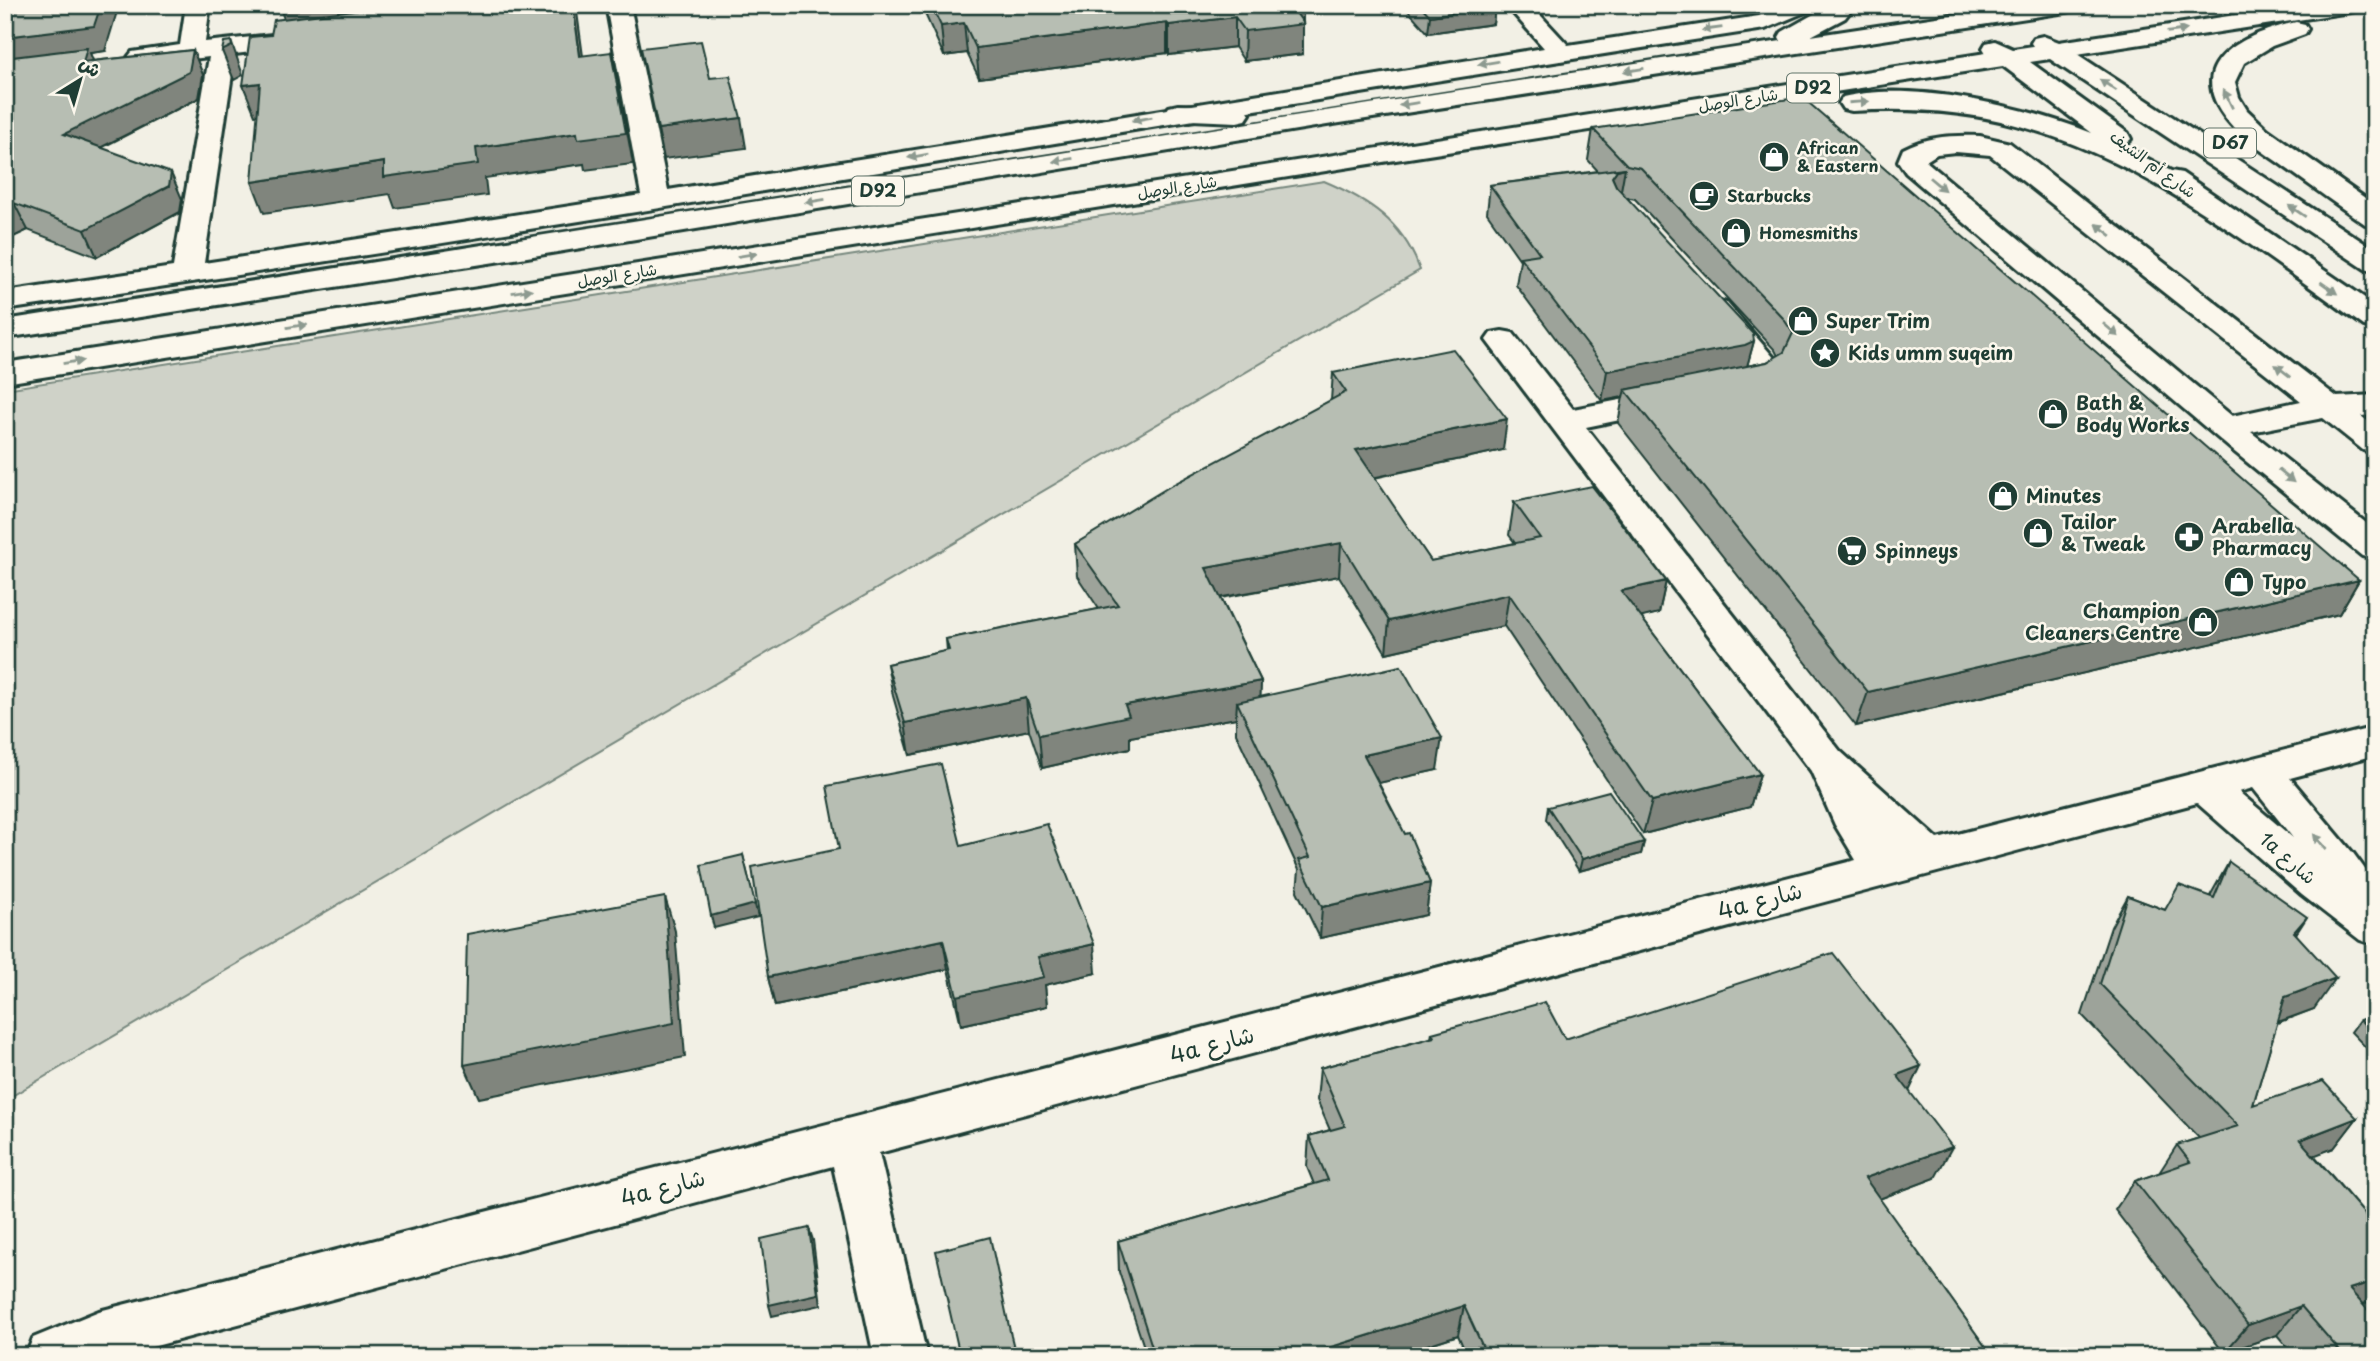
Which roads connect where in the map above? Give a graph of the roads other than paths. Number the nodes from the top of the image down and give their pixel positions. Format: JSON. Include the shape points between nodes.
{"nodes":[{"id":1,"x":198,"y":5,"type":"edge"},
{"id":2,"x":618,"y":5,"type":"edge"},
{"id":3,"x":1518,"y":5,"type":"edge"},
{"id":4,"x":1801,"y":5,"type":"edge"},
{"id":5,"x":1843,"y":5,"type":"edge"},
{"id":6,"x":1934,"y":5,"type":"edge"},
{"id":7,"x":2350,"y":5,"type":"edge"},
{"id":8,"x":2345,"y":6,"type":"edge"},
{"id":9,"x":2182,"y":7,"type":"dead end"},
{"id":10,"x":1993,"y":10,"type":"edge"},
{"id":11,"x":1955,"y":22,"type":"junction"},
{"id":12,"x":2045,"y":22,"type":"edge"},
{"id":13,"x":319,"y":36,"type":"edge"},
{"id":14,"x":2086,"y":45,"type":"junction"},
{"id":15,"x":223,"y":48,"type":"junction"},
{"id":16,"x":192,"y":50,"type":"junction"},
{"id":17,"x":1997,"y":50,"type":"junction"},
{"id":18,"x":1561,"y":52,"type":"junction"},
{"id":19,"x":1750,"y":52,"type":"junction"},
{"id":20,"x":112,"y":61,"type":"edge"},
{"id":21,"x":1178,"y":113,"type":"junction"},
{"id":22,"x":1327,"y":117,"type":"junction"},
{"id":23,"x":1620,"y":118,"type":"junction"},
{"id":24,"x":1543,"y":131,"type":"junction"},
{"id":25,"x":2192,"y":193,"type":"junction"},
{"id":26,"x":656,"y":200,"type":"junction"},
{"id":27,"x":2375,"y":218,"type":"edge"},
{"id":28,"x":2375,"y":240,"type":"edge"},
{"id":29,"x":2375,"y":263,"type":"edge"},
{"id":30,"x":187,"y":275,"type":"junction"},
{"id":31,"x":1697,"y":288,"type":"edge"},
{"id":32,"x":5,"y":301,"type":"edge"},
{"id":33,"x":2375,"y":319,"type":"edge"},
{"id":34,"x":5,"y":328,"type":"edge"},
{"id":35,"x":1502,"y":340,"type":"dead end"},
{"id":36,"x":5,"y":373,"type":"edge"},
{"id":37,"x":2375,"y":405,"type":"edge"},
{"id":38,"x":2328,"y":406,"type":"junction"},
{"id":39,"x":1564,"y":421,"type":"junction"},
{"id":40,"x":2228,"y":427,"type":"junction"},
{"id":41,"x":2375,"y":443,"type":"edge"},
{"id":42,"x":2375,"y":548,"type":"edge"},
{"id":43,"x":2375,"y":741,"type":"edge"},
{"id":44,"x":1826,"y":761,"type":"junction"},
{"id":45,"x":2261,"y":770,"type":"junction"},
{"id":46,"x":2204,"y":785,"type":"junction"},
{"id":47,"x":1931,"y":857,"type":"junction"},
{"id":48,"x":1884,"y":869,"type":"junction"},
{"id":49,"x":2375,"y":917,"type":"edge"},
{"id":50,"x":2375,"y":928,"type":"edge"},
{"id":51,"x":851,"y":1139,"type":"junction"},
{"id":52,"x":52,"y":1356,"type":"edge"},
{"id":53,"x":901,"y":1356,"type":"edge"}],
"edges":[{"from":1,"to":16,"type":"main road"},
{"from":2,"to":26,"type":"main road"},
{"from":3,"to":18,"type":"main road"},
{"from":4,"to":18,"type":"main road","one_way":true,"via":[[1765,22]]},
{"from":5,"to":19,"type":"main road","via":[[1815,26]]},
{"from":6,"to":11,"type":"main road","name":"شارع أم الشيف"},
{"from":7,"to":8,"type":"main road","name":"شارع الوصل","number":"D92"},
{"from":14,"to":8,"type":"main road","name":"شارع الوصل","number":"D92","one_way":true},
{"from":27,"to":8,"type":"main road","one_way":true,"via":[[2258,135],[2238,116],[2222,84],[2223,71],[2245,49],[2320,21]]},
{"from":9,"to":12,"type":"main road"},
{"from":10,"to":11,"type":"main road","number":"D92"},
{"from":10,"to":12,"type":"main road"},
{"from":11,"to":17,"type":"main road","name":"شارع أم الشيف"},
{"from":11,"to":19,"type":"main road","number":"D92"},
{"from":12,"to":14,"type":"main road","name":"شارع الوصل","number":"D92"},
{"from":12,"to":17,"type":"main road","name":"شارع الوصل","number":"D92"},
{"from":29,"to":12,"type":"main road","one_way":true},
{"from":13,"to":15,"type":"main road"},
{"from":14,"to":28,"type":"main road","number":"D67"},
{"from":15,"to":16,"type":"main road"},
{"from":15,"to":30,"type":"main road"},
{"from":16,"to":20,"type":"main road"},
{"from":17,"to":23,"type":"main road","name":"شارع الوصل","number":"D92"},
{"from":17,"to":24,"type":"main road","via":[[1626,103]]},
{"from":17,"to":25,"type":"main road","name":"شارع أم الشيف"},
{"from":18,"to":21,"type":"main road","one_way":true},
{"from":19,"to":22,"type":"main road","number":"D92","one_way":true},
{"from":21,"to":22,"type":"main road"},
{"from":21,"to":26,"type":"main road","one_way":true},
{"from":22,"to":34,"type":"main road","number":"D92","one_way":true},
{"from":23,"to":24,"type":"main road","name":"شارع الوصل","number":"D92"},
{"from":23,"to":25,"type":"main road","one_way":true,"via":[[1733,117],[1885,100],[1957,105],[2077,136]]},
{"from":36,"to":24,"type":"main road","name":"شارع الوصل","number":"D92","one_way":true},
{"from":25,"to":33,"type":"main road","name":"شارع أم الشيف","one_way":true},
{"from":26,"to":30,"type":"main road"},
{"from":30,"to":32,"type":"main road"},
{"from":31,"to":39,"type":"main road","via":[[1762,359],[1765,375],[1746,385]]},
{"from":35,"to":39,"type":"main road"},
{"from":37,"to":38,"type":"main road"},
{"from":38,"to":40,"type":"main road"},
{"from":38,"to":40,"type":"main road","one_way":true,"via":[[2000,149],[1977,143],[1913,155],[1916,167]]},
{"from":38,"to":41,"type":"main road"},
{"from":39,"to":44,"type":"main road"},
{"from":40,"to":42,"type":"main road","one_way":true},
{"from":43,"to":45,"type":"main road","name":"4a شارع"},
{"from":44,"to":47,"type":"main road"},
{"from":44,"to":48,"type":"main road","via":[[1856,825]]},
{"from":45,"to":46,"type":"main road","name":"4a شارع"},
{"from":49,"to":45,"type":"main road","name":"1a شارع","one_way":true},
{"from":46,"to":47,"type":"main road","name":"4a شارع"},
{"from":46,"to":50,"type":"main road","name":"1a شارع"},
{"from":47,"to":48,"type":"main road","name":"4a شارع"},
{"from":48,"to":51,"type":"main road","name":"4a شارع"},
{"from":51,"to":52,"type":"main road","name":"4a شارع","via":[[112,1332]]},
{"from":51,"to":53,"type":"main road"}]}
